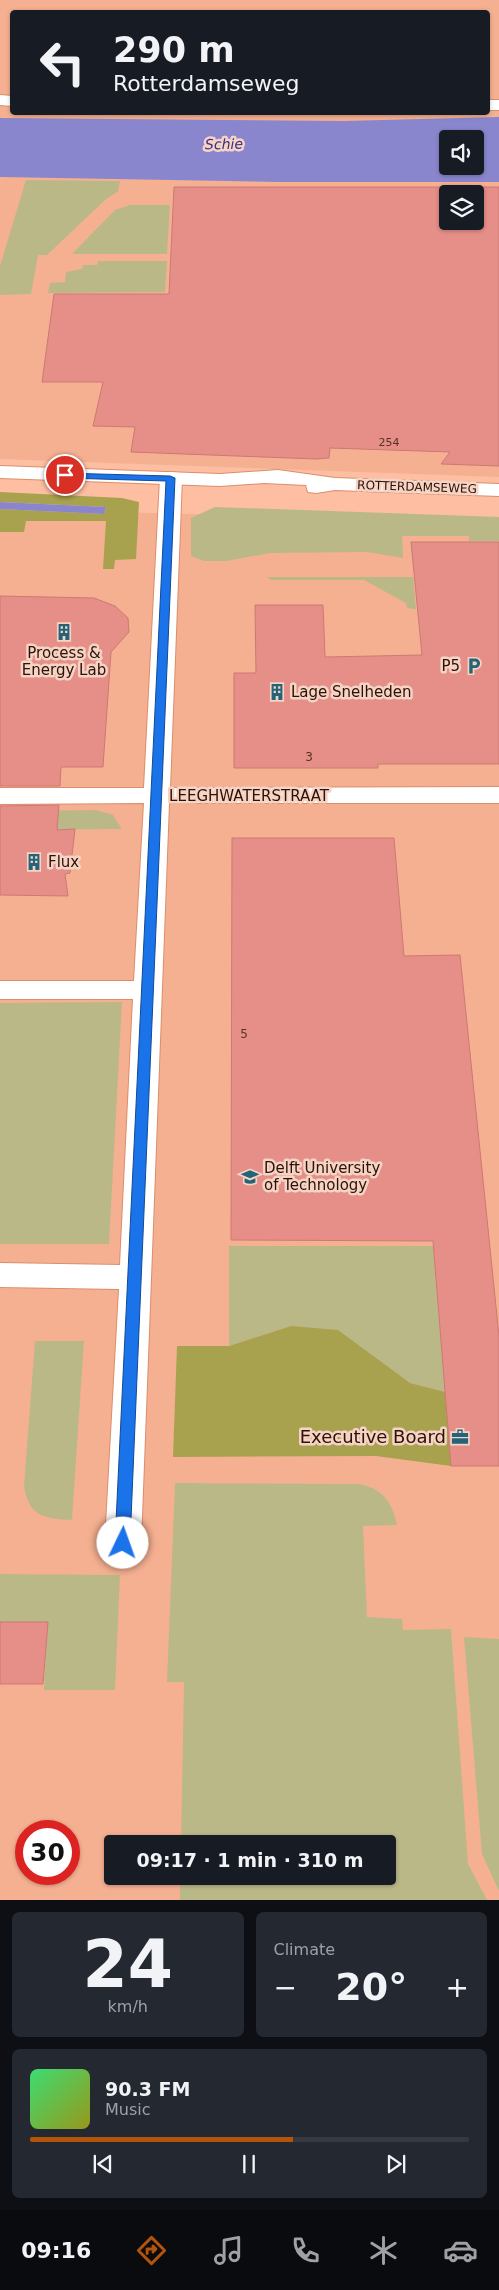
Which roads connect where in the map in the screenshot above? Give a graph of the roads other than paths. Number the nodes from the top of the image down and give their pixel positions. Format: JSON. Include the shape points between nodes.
{"nodes":[{"id":1,"x":0,"y":472,"type":"edge"},
{"id":2,"x":170,"y":478,"type":"junction"},
{"id":3,"x":499,"y":490,"type":"edge"},
{"id":4,"x":499,"y":795,"type":"edge"},
{"id":5,"x":0,"y":796,"type":"edge"},
{"id":6,"x":155,"y":796,"type":"junction"},
{"id":7,"x":0,"y":990,"type":"edge"},
{"id":8,"x":147,"y":990,"type":"junction"},
{"id":9,"x":0,"y":1276,"type":"edge"},
{"id":10,"x":136,"y":1277,"type":"junction"},
{"id":11,"x":123,"y":1543,"type":"dead end"}],
"edges":[{"from":1,"to":2,"type":"street","name":"ROTTERDAMSEWEG"},
{"from":2,"to":3,"type":"street","name":"ROTTERDAMSEWEG","via":[[307,488],[334,484]]},
{"from":2,"to":6,"type":"street"},
{"from":4,"to":6,"type":"street","name":"LEEGHWATERSTRAAT"},
{"from":5,"to":6,"type":"street","name":"LEEGHWATERSTRAAT"},
{"from":6,"to":8,"type":"street"},
{"from":7,"to":8,"type":"street"},
{"from":8,"to":10,"type":"street"},
{"from":9,"to":10,"type":"street"},
{"from":10,"to":11,"type":"street"}]}
